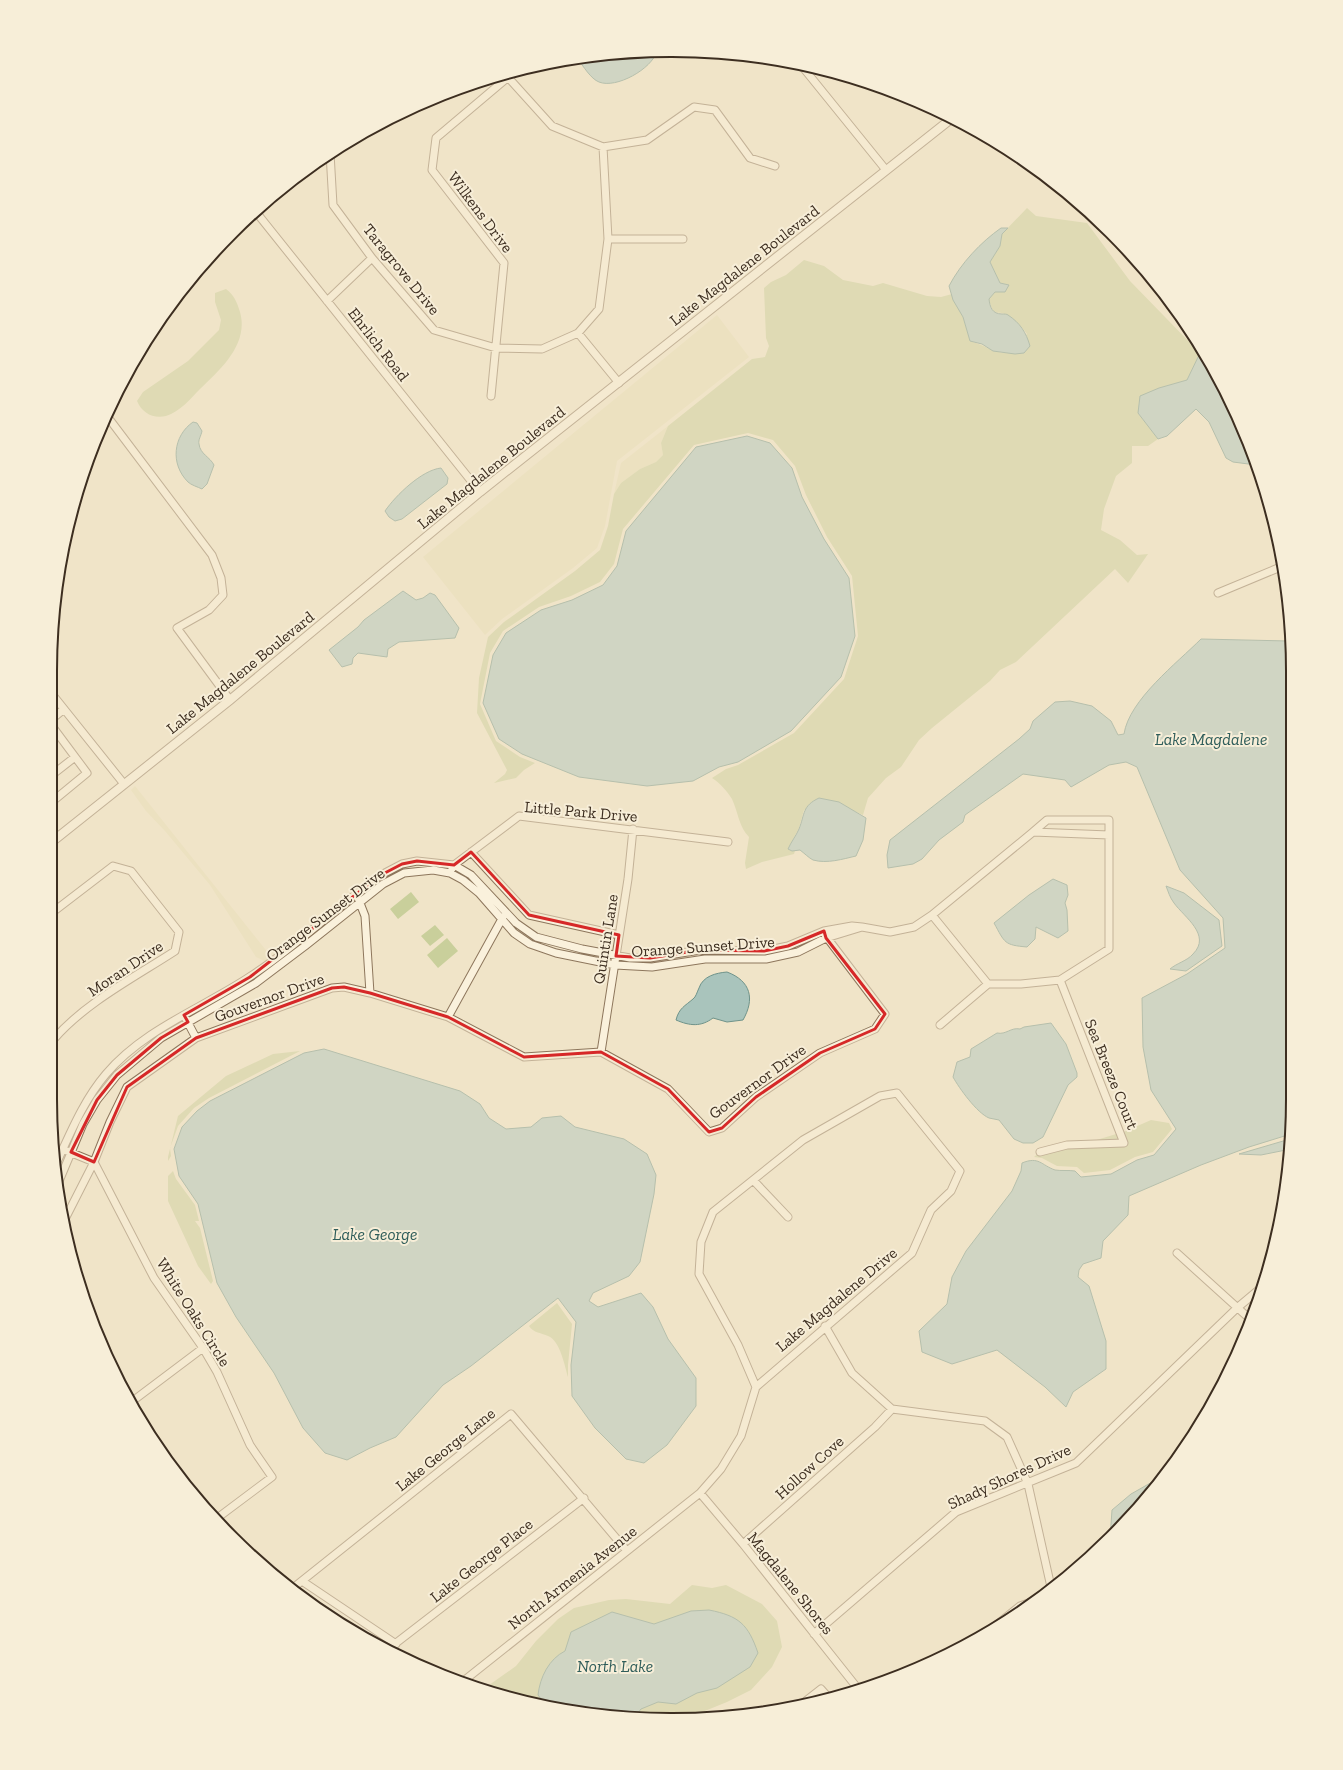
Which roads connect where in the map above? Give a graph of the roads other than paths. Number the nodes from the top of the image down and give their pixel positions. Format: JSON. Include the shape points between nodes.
{"nodes":[{"id":1,"x":808,"y":73,"type":"edge"},
{"id":2,"x":510,"y":79,"type":"edge"},
{"id":3,"x":501,"y":82,"type":"edge"},
{"id":4,"x":947,"y":122,"type":"edge"},
{"id":5,"x":603,"y":147,"type":"junction"},
{"id":6,"x":330,"y":161,"type":"edge"},
{"id":7,"x":776,"y":166,"type":"dead end"},
{"id":8,"x":886,"y":170,"type":"junction"},
{"id":9,"x":259,"y":216,"type":"edge"},
{"id":10,"x":608,"y":239,"type":"junction"},
{"id":11,"x":683,"y":239,"type":"dead end"},
{"id":12,"x":372,"y":258,"type":"junction"},
{"id":13,"x":327,"y":301,"type":"junction"},
{"id":14,"x":578,"y":333,"type":"junction"},
{"id":15,"x":496,"y":348,"type":"junction"},
{"id":16,"x":618,"y":383,"type":"junction"},
{"id":17,"x":491,"y":396,"type":"dead end"},
{"id":18,"x":111,"y":420,"type":"edge"},
{"id":19,"x":480,"y":492,"type":"junction"},
{"id":20,"x":1277,"y":569,"type":"edge"},
{"id":21,"x":1218,"y":593,"type":"dead end"},
{"id":22,"x":57,"y":700,"type":"edge"},
{"id":23,"x":230,"y":700,"type":"junction"},
{"id":24,"x":64,"y":709,"type":"junction"},
{"id":25,"x":57,"y":715,"type":"edge"},
{"id":26,"x":57,"y":733,"type":"edge"},
{"id":27,"x":75,"y":758,"type":"junction"},
{"id":28,"x":57,"y":771,"type":"edge"},
{"id":29,"x":124,"y":784,"type":"junction"},
{"id":30,"x":57,"y":798,"type":"edge"},
{"id":31,"x":633,"y":829,"type":"junction"},
{"id":32,"x":1033,"y":832,"type":"junction"},
{"id":33,"x":1109,"y":835,"type":"junction"},
{"id":34,"x":57,"y":838,"type":"edge"},
{"id":35,"x":728,"y":842,"type":"dead end"},
{"id":36,"x":471,"y":852,"type":"junction"},
{"id":37,"x":454,"y":865,"type":"junction"},
{"id":38,"x":450,"y":873,"type":"junction"},
{"id":39,"x":355,"y":894,"type":"junction"},
{"id":40,"x":361,"y":901,"type":"junction"},
{"id":41,"x":57,"y":909,"type":"edge"},
{"id":42,"x":932,"y":915,"type":"junction"},
{"id":43,"x":504,"y":916,"type":"junction"},
{"id":44,"x":619,"y":935,"type":"junction"},
{"id":45,"x":825,"y":935,"type":"junction"},
{"id":46,"x":616,"y":956,"type":"junction"},
{"id":47,"x":615,"y":965,"type":"junction"},
{"id":48,"x":1060,"y":980,"type":"junction"},
{"id":49,"x":988,"y":984,"type":"junction"},
{"id":50,"x":370,"y":992,"type":"junction"},
{"id":51,"x":184,"y":1015,"type":"junction"},
{"id":52,"x":448,"y":1017,"type":"junction"},
{"id":53,"x":188,"y":1022,"type":"junction"},
{"id":54,"x":940,"y":1025,"type":"dead end"},
{"id":55,"x":57,"y":1036,"type":"edge"},
{"id":56,"x":196,"y":1038,"type":"junction"},
{"id":57,"x":601,"y":1052,"type":"junction"},
{"id":58,"x":63,"y":1149,"type":"junction"},
{"id":59,"x":71,"y":1152,"type":"junction"},
{"id":60,"x":1040,"y":1152,"type":"dead end"},
{"id":61,"x":60,"y":1156,"type":"edge"},
{"id":62,"x":94,"y":1162,"type":"junction"},
{"id":63,"x":62,"y":1175,"type":"edge"},
{"id":64,"x":753,"y":1180,"type":"junction"},
{"id":65,"x":68,"y":1213,"type":"edge"},
{"id":66,"x":788,"y":1217,"type":"dead end"},
{"id":67,"x":1177,"y":1253,"type":"dead end"},
{"id":68,"x":1254,"y":1294,"type":"edge"},
{"id":69,"x":1237,"y":1308,"type":"junction"},
{"id":70,"x":1246,"y":1316,"type":"edge"},
{"id":71,"x":825,"y":1326,"type":"junction"},
{"id":72,"x":204,"y":1348,"type":"junction"},
{"id":73,"x":756,"y":1387,"type":"junction"},
{"id":74,"x":135,"y":1399,"type":"edge"},
{"id":75,"x":892,"y":1409,"type":"junction"},
{"id":76,"x":1028,"y":1484,"type":"junction"},
{"id":77,"x":700,"y":1493,"type":"junction"},
{"id":78,"x":584,"y":1498,"type":"junction"},
{"id":79,"x":220,"y":1516,"type":"edge"},
{"id":80,"x":742,"y":1544,"type":"junction"},
{"id":81,"x":627,"y":1551,"type":"junction"},
{"id":82,"x":302,"y":1581,"type":"junction"},
{"id":83,"x":1050,"y":1583,"type":"edge"},
{"id":84,"x":296,"y":1585,"type":"edge"},
{"id":85,"x":814,"y":1634,"type":"junction"},
{"id":86,"x":396,"y":1644,"type":"junction"},
{"id":87,"x":393,"y":1646,"type":"edge"},
{"id":88,"x":468,"y":1678,"type":"edge"},
{"id":89,"x":855,"y":1685,"type":"edge"},
{"id":90,"x":825,"y":1693,"type":"edge"},
{"id":91,"x":812,"y":1696,"type":"edge"}],
"edges":[{"from":1,"to":8,"type":"street"},
{"from":2,"to":5,"type":"street","via":[[552,126]]},
{"from":3,"to":15,"type":"street","name":"Wilkens Drive","via":[[436,138],[432,170],[504,263]]},
{"from":4,"to":8,"type":"street","name":"Lake Magdalene Boulevard"},
{"from":5,"to":7,"type":"street","via":[[647,140],[694,107],[715,110],[750,158]]},
{"from":5,"to":10,"type":"street","name":"Taragrove Drive"},
{"from":6,"to":12,"type":"street","name":"Taragrove Drive","via":[[333,205]]},
{"from":8,"to":16,"type":"street","name":"Lake Magdalene Boulevard"},
{"from":9,"to":13,"type":"street","name":"Ehrlich Road"},
{"from":10,"to":11,"type":"street"},
{"from":10,"to":14,"type":"street","name":"Taragrove Drive","via":[[599,309]]},
{"from":12,"to":13,"type":"street"},
{"from":12,"to":15,"type":"street","name":"Taragrove Drive","via":[[434,330]]},
{"from":13,"to":19,"type":"street","name":"Ehrlich Road"},
{"from":14,"to":15,"type":"street","name":"Taragrove Drive","via":[[542,349]]},
{"from":14,"to":16,"type":"street"},
{"from":15,"to":17,"type":"street","name":"Wilkens Drive"},
{"from":16,"to":19,"type":"street","name":"Lake Magdalene Boulevard"},
{"from":18,"to":23,"type":"street","via":[[212,555],[221,578],[223,596],[209,610],[177,628]]},
{"from":19,"to":23,"type":"street","name":"Lake Magdalene Boulevard"},
{"from":20,"to":21,"type":"street"},
{"from":22,"to":24,"type":"street"},
{"from":23,"to":29,"type":"street","name":"Lake Magdalene Boulevard"},
{"from":24,"to":25,"type":"street"},
{"from":24,"to":29,"type":"street"},
{"from":26,"to":27,"type":"street"},
{"from":27,"to":28,"type":"street"},
{"from":27,"to":30,"type":"street","via":[[87,773]]},
{"from":29,"to":34,"type":"street","name":"Lake Magdalene Boulevard"},
{"from":31,"to":35,"type":"street","name":"Little Park Drive"},
{"from":31,"to":36,"type":"street","name":"Little Park Drive","via":[[519,816]]},
{"from":31,"to":44,"type":"street","name":"Quintin Lane"},
{"from":32,"to":33,"type":"street"},
{"from":32,"to":33,"type":"street","name":"Orange Sunset Drive","via":[[1047,820],[1109,820]]},
{"from":32,"to":42,"type":"street","name":"Orange Sunset Drive"},
{"from":33,"to":48,"type":"street","name":"Orange Sunset Drive","via":[[1109,949]]},
{"from":36,"to":37,"type":"street","name":"Little Park Drive"},
{"from":36,"to":44,"type":"street","via":[[529,915]]},
{"from":37,"to":38,"type":"street","name":"Little Park Drive"},
{"from":37,"to":39,"type":"street","name":"Orange Sunset Drive","via":[[416,861],[402,864],[381,875]]},
{"from":37,"to":43,"type":"street","name":"Orange Sunset Drive","via":[[482,884]]},
{"from":38,"to":40,"type":"street","name":"Orange Sunset Drive","via":[[433,870],[404,873],[382,884]]},
{"from":38,"to":43,"type":"street","name":"Orange Sunset Drive","via":[[463,880]]},
{"from":39,"to":40,"type":"street"},
{"from":39,"to":51,"type":"street","name":"Orange Sunset Drive","via":[[250,977]]},
{"from":40,"to":50,"type":"street","via":[[365,916]]},
{"from":40,"to":53,"type":"street","name":"Orange Sunset Drive","via":[[256,983]]},
{"from":41,"to":55,"type":"street","name":"Moran Drive","via":[[113,866],[131,871],[180,932],[175,952],[96,1003]]},
{"from":42,"to":45,"type":"street","name":"Orange Sunset Drive","via":[[914,927],[890,932],[852,926]]},
{"from":42,"to":49,"type":"street"},
{"from":43,"to":46,"type":"street","name":"Orange Sunset Drive","via":[[536,937]]},
{"from":43,"to":47,"type":"street","name":"Orange Sunset Drive","via":[[514,933],[530,944],[556,953]]},
{"from":43,"to":52,"type":"street"},
{"from":44,"to":46,"type":"street","name":"Quintin Lane"},
{"from":45,"to":46,"type":"street","name":"Orange Sunset Drive","via":[[764,951],[700,950],[650,958]]},
{"from":45,"to":47,"type":"street","name":"Orange Sunset Drive","via":[[798,952],[766,959],[705,959],[652,967]]},
{"from":45,"to":57,"type":"street","name":"Gouvernor Drive","via":[[885,1014],[875,1029],[820,1052],[756,1097],[722,1128],[709,1132],[668,1089]]},
{"from":46,"to":47,"type":"street","name":"Quintin Lane"},
{"from":47,"to":57,"type":"street","name":"Quintin Lane"},
{"from":48,"to":49,"type":"street","name":"Orange Sunset Drive"},
{"from":48,"to":60,"type":"street","name":"Sea Breeze Court","via":[[1124,1143],[1067,1145]]},
{"from":49,"to":54,"type":"street"},
{"from":50,"to":52,"type":"street","name":"Gouvernor Drive"},
{"from":50,"to":56,"type":"street","name":"Gouvernor Drive","via":[[344,986],[332,988]]},
{"from":51,"to":53,"type":"street"},
{"from":51,"to":58,"type":"street","name":"Orange Sunset Drive","via":[[139,1044],[106,1074],[86,1101]]},
{"from":52,"to":57,"type":"street","name":"Gouvernor Drive","via":[[524,1057]]},
{"from":53,"to":56,"type":"street"},
{"from":53,"to":59,"type":"street","name":"Orange Sunset Drive","via":[[161,1038],[117,1075],[97,1100]]},
{"from":56,"to":62,"type":"street","name":"Gouvernor Drive","via":[[127,1087]]},
{"from":58,"to":59,"type":"street"},
{"from":58,"to":61,"type":"street","name":"Orange Sunset Drive"},
{"from":59,"to":62,"type":"street"},
{"from":59,"to":63,"type":"street","name":"Orange Sunset Drive"},
{"from":62,"to":65,"type":"street","name":"Gouvernor Drive"},
{"from":62,"to":72,"type":"street","name":"White Oaks Circle","via":[[154,1278]]},
{"from":64,"to":66,"type":"street"},
{"from":64,"to":71,"type":"street","name":"Lake Magdalene Drive","via":[[803,1140],[880,1096],[897,1093],[960,1171],[951,1191],[931,1210],[912,1253]]},
{"from":64,"to":73,"type":"street","name":"Lake Magdalene Drive","via":[[713,1212],[701,1242],[699,1274],[738,1345]]},
{"from":67,"to":69,"type":"street"},
{"from":68,"to":69,"type":"street","name":"Shady Shores Drive"},
{"from":69,"to":70,"type":"street"},
{"from":69,"to":76,"type":"street","name":"Shady Shores Drive","via":[[1076,1463]]},
{"from":71,"to":73,"type":"street","name":"Lake Magdalene Drive"},
{"from":71,"to":75,"type":"street","via":[[852,1373]]},
{"from":72,"to":74,"type":"street"},
{"from":72,"to":79,"type":"street","name":"White Oaks Circle","via":[[250,1445],[272,1477]]},
{"from":73,"to":77,"type":"street","via":[[741,1436],[721,1469]]},
{"from":75,"to":76,"type":"street","via":[[985,1421],[1007,1437]]},
{"from":75,"to":80,"type":"street","name":"Hollow Cove"},
{"from":76,"to":83,"type":"street"},
{"from":76,"to":85,"type":"street","name":"Shady Shores Drive","via":[[956,1512]]},
{"from":77,"to":80,"type":"street","name":"Magdalene Shores"},
{"from":77,"to":81,"type":"street","name":"North Armenia Avenue"},
{"from":78,"to":81,"type":"street","name":"Lake George Lane"},
{"from":78,"to":82,"type":"street","name":"Lake George Lane","via":[[512,1414]]},
{"from":78,"to":86,"type":"street","name":"Lake George Place"},
{"from":80,"to":85,"type":"street","name":"Magdalene Shores"},
{"from":81,"to":88,"type":"street","name":"North Armenia Avenue"},
{"from":82,"to":84,"type":"street","name":"Lake George Lane"},
{"from":82,"to":86,"type":"street"},
{"from":85,"to":89,"type":"street","name":"Magdalene Shores"},
{"from":86,"to":87,"type":"street","name":"Lake George Place"},
{"from":90,"to":91,"type":"street","via":[[821,1689]]}]}
